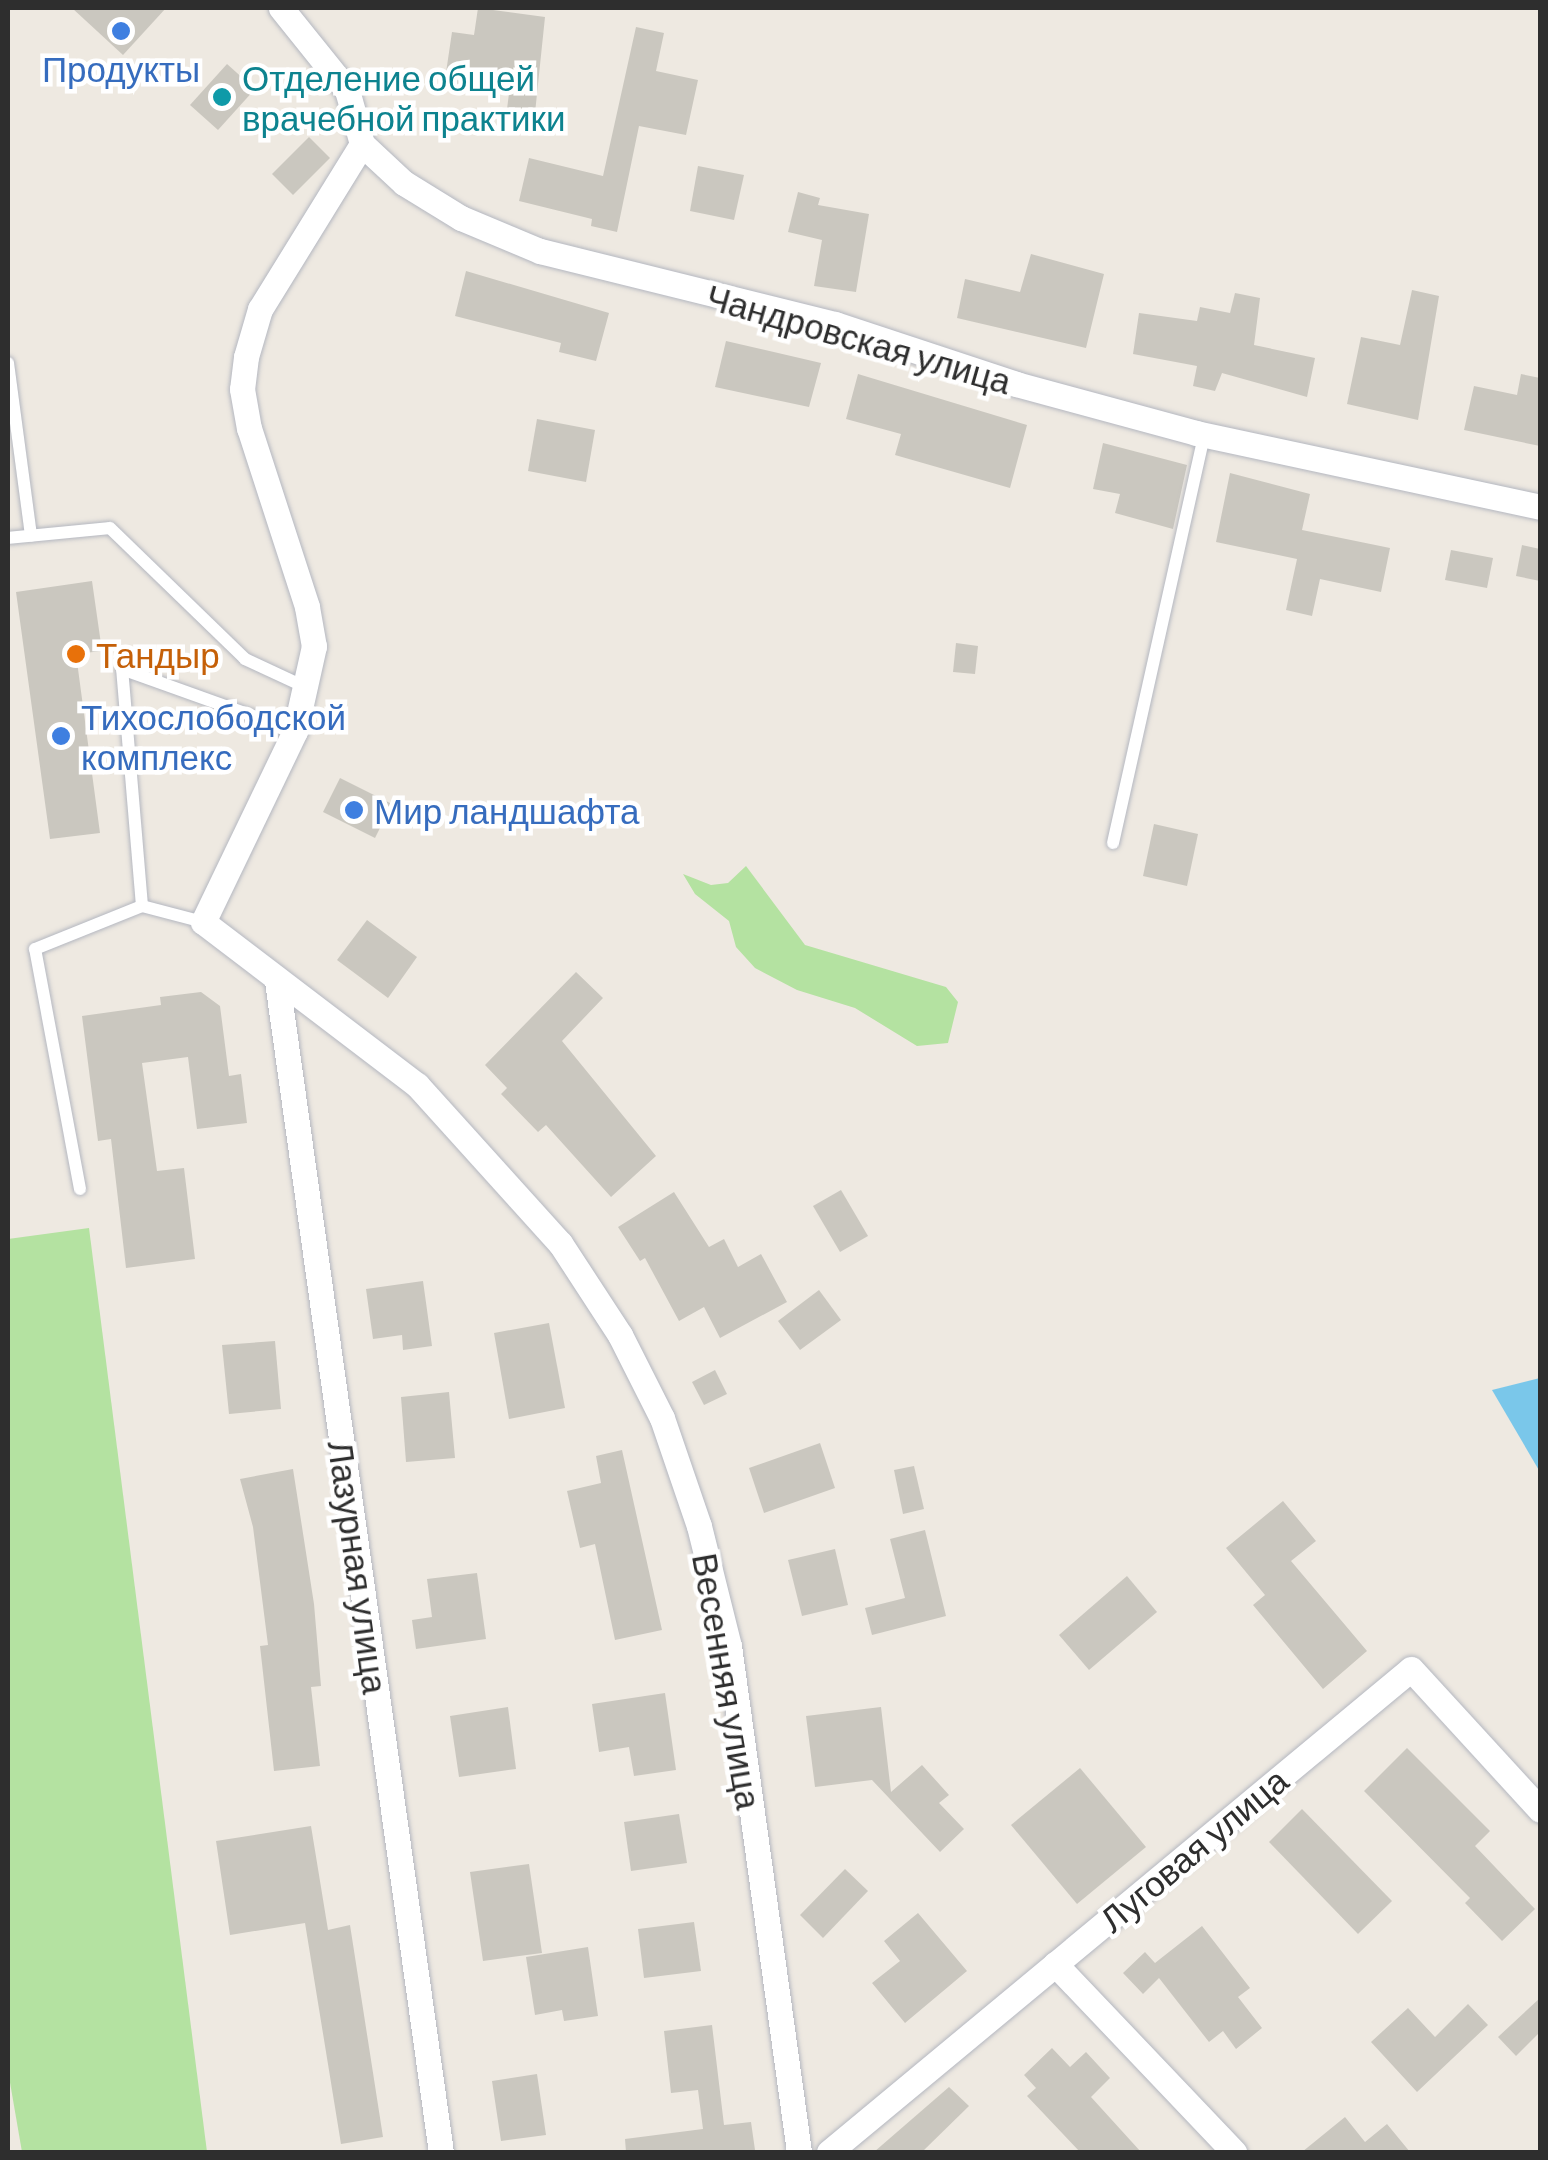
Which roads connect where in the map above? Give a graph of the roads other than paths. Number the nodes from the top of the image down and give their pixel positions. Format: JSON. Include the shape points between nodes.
{"nodes":[{"id":1,"x":281,"y":8,"type":"edge"},
{"id":2,"x":362,"y":144,"type":"junction"},
{"id":3,"x":8,"y":363,"type":"edge"},
{"id":4,"x":1204,"y":435,"type":"junction"},
{"id":5,"x":1540,"y":507,"type":"edge"},
{"id":6,"x":31,"y":535,"type":"junction"},
{"id":7,"x":8,"y":538,"type":"edge"},
{"id":8,"x":307,"y":688,"type":"junction"},
{"id":9,"x":295,"y":731,"type":"junction"},
{"id":10,"x":1113,"y":843,"type":"dead end"},
{"id":11,"x":142,"y":906,"type":"junction"},
{"id":12,"x":204,"y":922,"type":"junction"},
{"id":13,"x":278,"y":981,"type":"junction"},
{"id":14,"x":80,"y":1189,"type":"dead end"},
{"id":15,"x":1540,"y":1810,"type":"edge"},
{"id":16,"x":1055,"y":1964,"type":"junction"},
{"id":17,"x":441,"y":2152,"type":"edge"},
{"id":18,"x":799,"y":2152,"type":"edge"},
{"id":19,"x":828,"y":2152,"type":"edge"},
{"id":20,"x":1234,"y":2152,"type":"edge"}],
"edges":[{"from":1,"to":2,"type":"street","via":[[347,90]]},
{"from":2,"to":4,"type":"street","name":"Чандровская улица","via":[[404,184],[447,210],[540,250],[835,324],[1016,384]]},
{"from":2,"to":8,"type":"street","via":[[260,310],[242,389],[307,607],[314,646]]},
{"from":3,"to":6,"type":"lane"},
{"from":4,"to":5,"type":"street","name":"Чандровская улица"},
{"from":4,"to":10,"type":"lane"},
{"from":6,"to":7,"type":"lane"},
{"from":6,"to":8,"type":"lane","via":[[110,528],[245,659]]},
{"from":8,"to":9,"type":"street"},
{"from":9,"to":11,"type":"lane","via":[[122,668]]},
{"from":9,"to":12,"type":"street"},
{"from":11,"to":12,"type":"lane"},
{"from":11,"to":14,"type":"lane","via":[[35,948]]},
{"from":12,"to":13,"type":"street","name":"Весенняя улица"},
{"from":13,"to":17,"type":"street","name":"Лазурная улица"},
{"from":13,"to":18,"type":"street","name":"Весенняя улица","via":[[417,1085],[560,1243],[620,1335],[662,1418],[699,1526],[729,1646]]},
{"from":15,"to":16,"type":"street","name":"Луговая улица","via":[[1411,1669]]},
{"from":16,"to":19,"type":"street","name":"Луговая улица"},
{"from":16,"to":20,"type":"street"}]}
